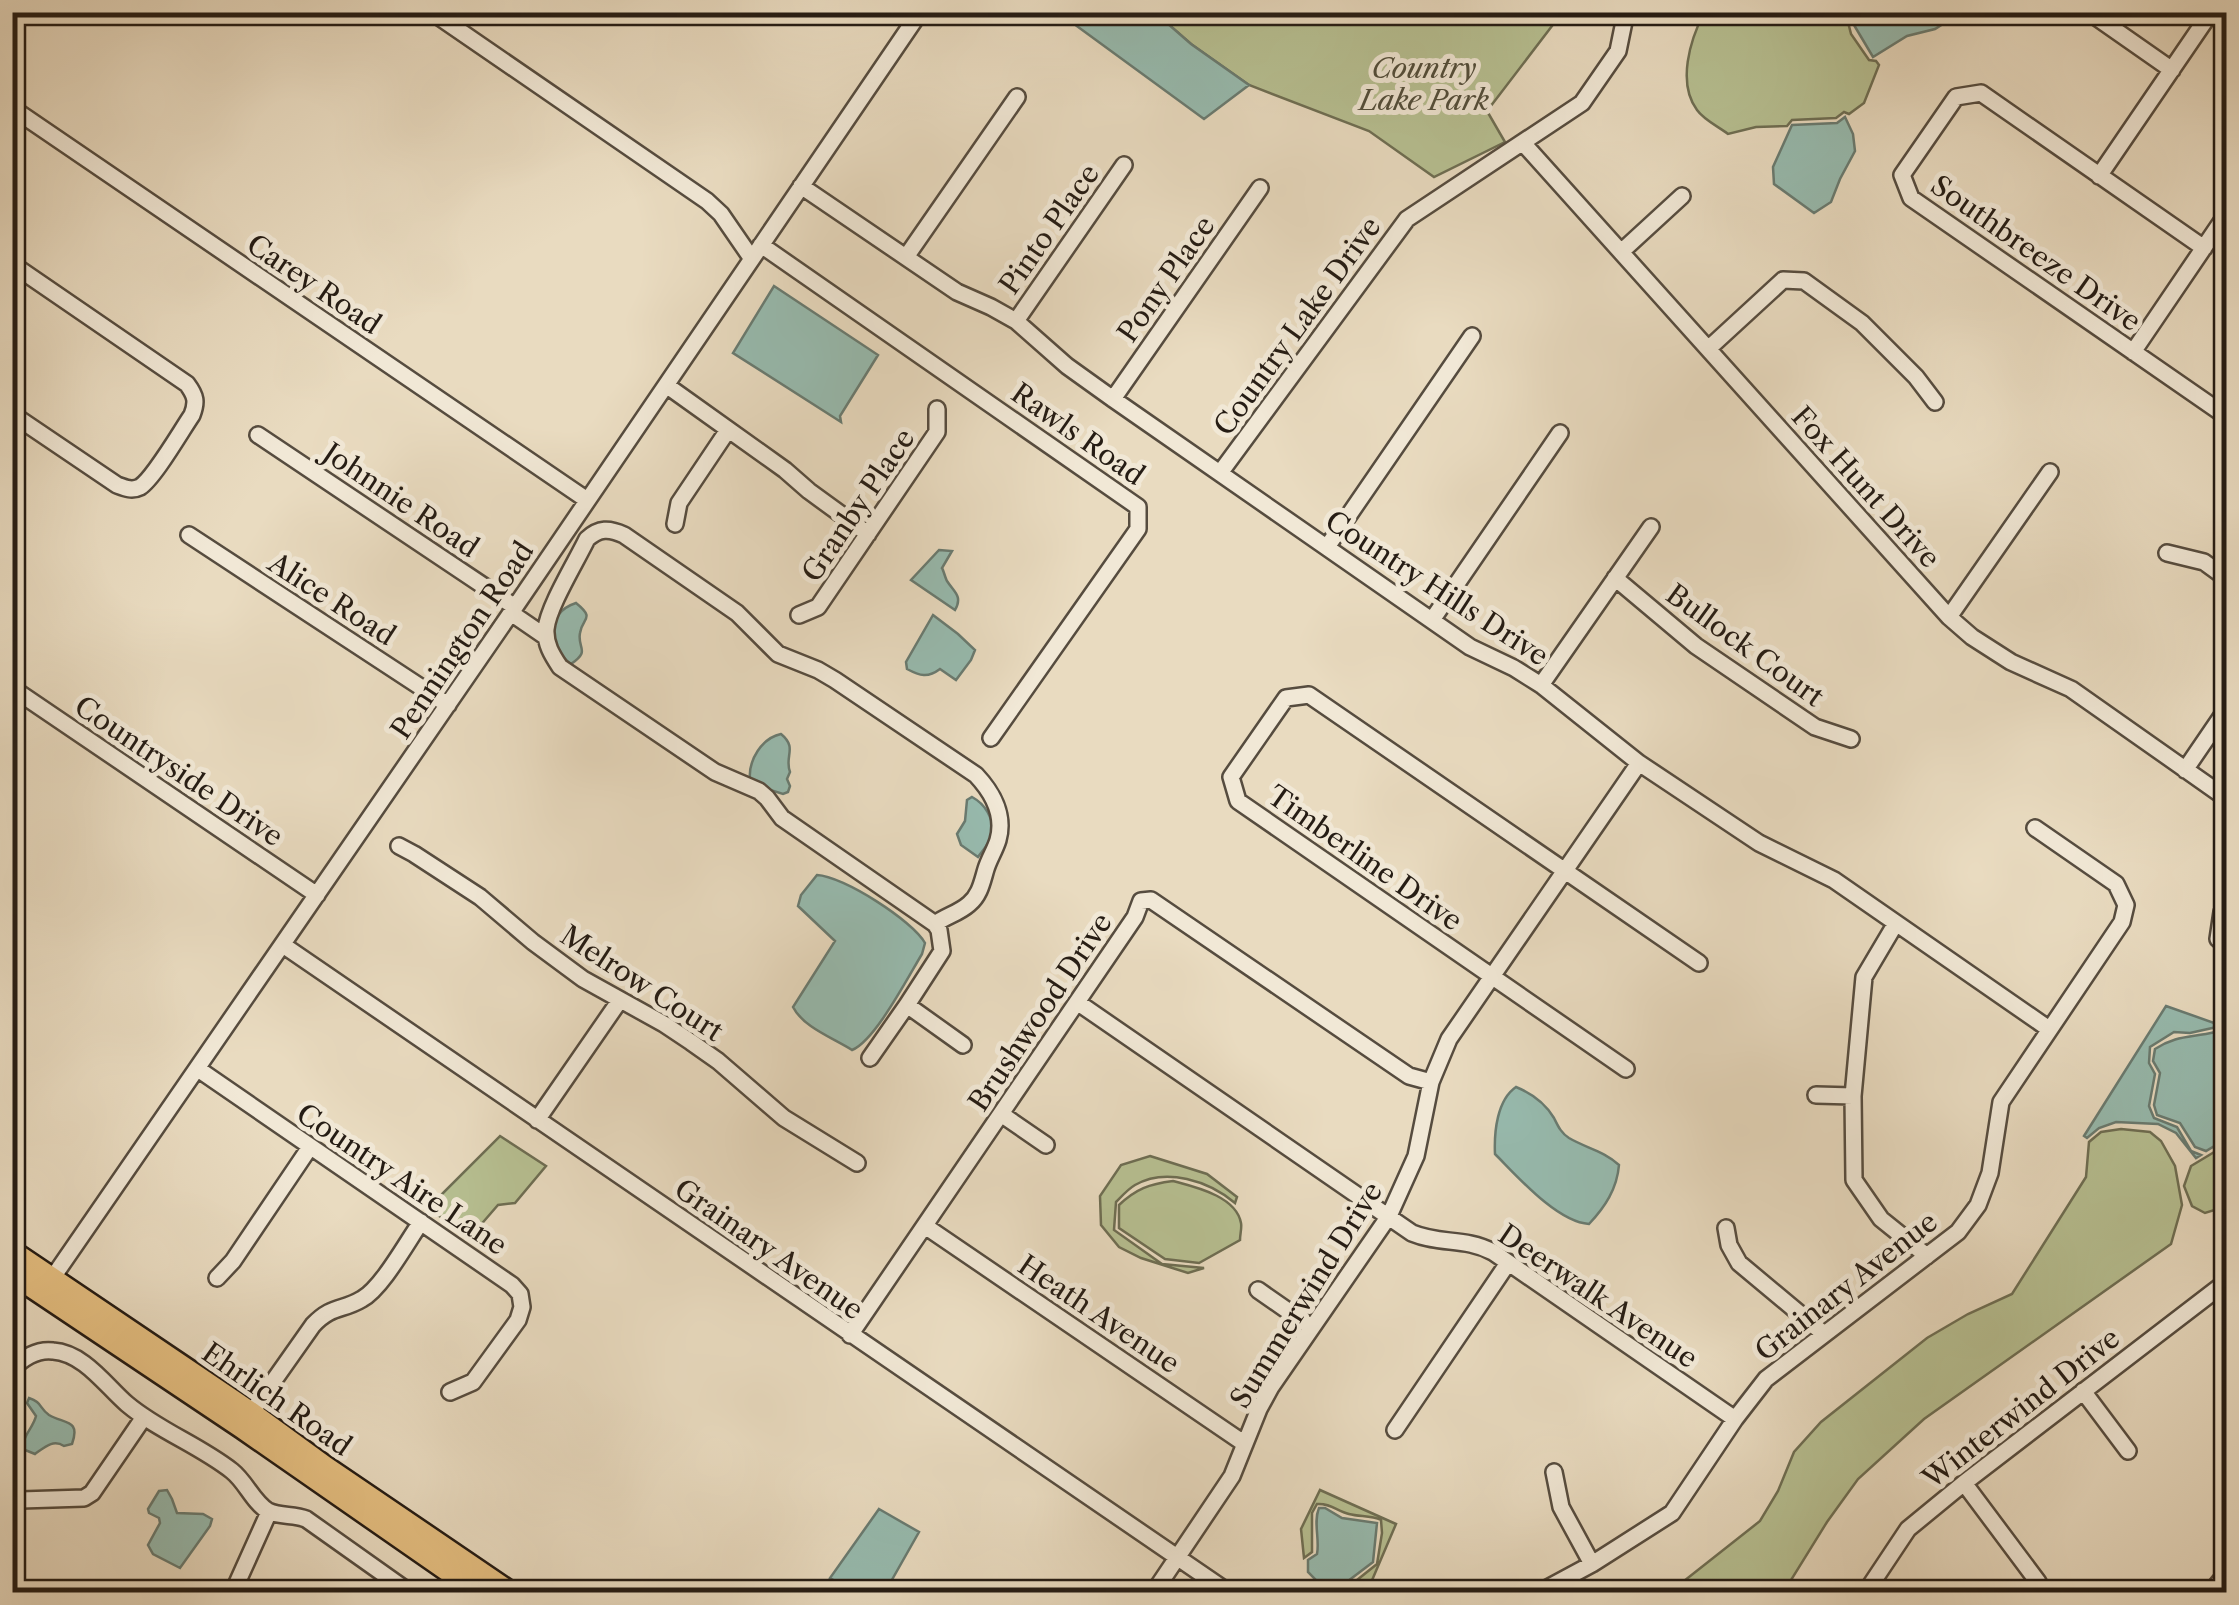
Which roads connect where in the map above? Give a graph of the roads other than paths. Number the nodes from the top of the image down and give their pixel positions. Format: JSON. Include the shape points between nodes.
{"nodes":[{"id":1,"x":432,"y":12,"type":"edge"},
{"id":2,"x":920,"y":12,"type":"edge"},
{"id":3,"x":1626,"y":12,"type":"edge"},
{"id":4,"x":2089,"y":12,"type":"edge"},
{"id":5,"x":2210,"y":12,"type":"edge"},
{"id":6,"x":2172,"y":70,"type":"junction"},
{"id":7,"x":1017,"y":97,"type":"dead end"},
{"id":8,"x":12,"y":108,"type":"edge"},
{"id":9,"x":1523,"y":143,"type":"junction"},
{"id":10,"x":1124,"y":166,"type":"dead end"},
{"id":11,"x":2100,"y":176,"type":"junction"},
{"id":12,"x":801,"y":186,"type":"junction"},
{"id":13,"x":1260,"y":188,"type":"dead end"},
{"id":14,"x":1682,"y":196,"type":"dead end"},
{"id":15,"x":2226,"y":215,"type":"edge"},
{"id":16,"x":761,"y":244,"type":"junction"},
{"id":17,"x":2204,"y":248,"type":"junction"},
{"id":18,"x":1621,"y":252,"type":"junction"},
{"id":19,"x":906,"y":256,"type":"junction"},
{"id":20,"x":752,"y":259,"type":"junction"},
{"id":21,"x":12,"y":264,"type":"edge"},
{"id":22,"x":1016,"y":321,"type":"junction"},
{"id":23,"x":1472,"y":336,"type":"dead end"},
{"id":24,"x":1708,"y":348,"type":"junction"},
{"id":25,"x":2133,"y":352,"type":"junction"},
{"id":26,"x":666,"y":385,"type":"junction"},
{"id":27,"x":1113,"y":399,"type":"junction"},
{"id":28,"x":1935,"y":402,"type":"dead end"},
{"id":29,"x":937,"y":409,"type":"dead end"},
{"id":30,"x":12,"y":414,"type":"edge"},
{"id":31,"x":2226,"y":416,"type":"edge"},
{"id":32,"x":728,"y":430,"type":"junction"},
{"id":33,"x":1560,"y":433,"type":"dead end"},
{"id":34,"x":258,"y":436,"type":"dead end"},
{"id":35,"x":2050,"y":472,"type":"dead end"},
{"id":36,"x":1220,"y":474,"type":"junction"},
{"id":37,"x":587,"y":500,"type":"junction"},
{"id":38,"x":675,"y":524,"type":"dead end"},
{"id":39,"x":1651,"y":527,"type":"dead end"},
{"id":40,"x":868,"y":534,"type":"junction"},
{"id":41,"x":189,"y":535,"type":"dead end"},
{"id":42,"x":1327,"y":548,"type":"junction"},
{"id":43,"x":2167,"y":554,"type":"dead end"},
{"id":44,"x":1615,"y":578,"type":"junction"},
{"id":45,"x":2226,"y":578,"type":"edge"},
{"id":46,"x":516,"y":606,"type":"junction"},
{"id":47,"x":549,"y":616,"type":"junction"},
{"id":48,"x":798,"y":616,"type":"dead end"},
{"id":49,"x":1949,"y":617,"type":"junction"},
{"id":50,"x":1432,"y":620,"type":"junction"},
{"id":51,"x":546,"y":636,"type":"junction"},
{"id":52,"x":1541,"y":686,"type":"junction"},
{"id":53,"x":12,"y":688,"type":"edge"},
{"id":54,"x":448,"y":705,"type":"junction"},
{"id":55,"x":2226,"y":710,"type":"edge"},
{"id":56,"x":991,"y":738,"type":"dead end"},
{"id":57,"x":1851,"y":739,"type":"dead end"},
{"id":58,"x":1639,"y":763,"type":"junction"},
{"id":59,"x":2185,"y":770,"type":"junction"},
{"id":60,"x":2226,"y":798,"type":"edge"},
{"id":61,"x":2034,"y":828,"type":"dead end"},
{"id":62,"x":398,"y":846,"type":"dead end"},
{"id":63,"x":1564,"y":871,"type":"junction"},
{"id":64,"x":317,"y":895,"type":"junction"},
{"id":65,"x":2226,"y":905,"type":"edge"},
{"id":66,"x":1896,"y":923,"type":"junction"},
{"id":67,"x":935,"y":924,"type":"junction"},
{"id":68,"x":2218,"y":939,"type":"dead end"},
{"id":69,"x":283,"y":945,"type":"junction"},
{"id":70,"x":1699,"y":963,"type":"dead end"},
{"id":71,"x":1492,"y":976,"type":"junction"},
{"id":72,"x":620,"y":1000,"type":"junction"},
{"id":73,"x":1076,"y":1002,"type":"junction"},
{"id":74,"x":907,"y":1005,"type":"junction"},
{"id":75,"x":2048,"y":1028,"type":"junction"},
{"id":76,"x":964,"y":1045,"type":"dead end"},
{"id":77,"x":870,"y":1058,"type":"dead end"},
{"id":78,"x":198,"y":1068,"type":"junction"},
{"id":79,"x":1626,"y":1068,"type":"dead end"},
{"id":80,"x":1431,"y":1082,"type":"junction"},
{"id":81,"x":1816,"y":1095,"type":"dead end"},
{"id":82,"x":1853,"y":1096,"type":"junction"},
{"id":83,"x":1000,"y":1114,"type":"junction"},
{"id":84,"x":537,"y":1120,"type":"junction"},
{"id":85,"x":1046,"y":1145,"type":"dead end"},
{"id":86,"x":310,"y":1147,"type":"junction"},
{"id":87,"x":858,"y":1163,"type":"dead end"},
{"id":88,"x":1388,"y":1216,"type":"junction"},
{"id":89,"x":421,"y":1222,"type":"junction"},
{"id":90,"x":924,"y":1226,"type":"junction"},
{"id":91,"x":1726,"y":1228,"type":"dead end"},
{"id":92,"x":12,"y":1251,"type":"edge"},
{"id":93,"x":1927,"y":1256,"type":"junction"},
{"id":94,"x":1508,"y":1263,"type":"junction"},
{"id":95,"x":12,"y":1274,"type":"edge"},
{"id":96,"x":218,"y":1278,"type":"dead end"},
{"id":97,"x":2226,"y":1282,"type":"edge"},
{"id":98,"x":47,"y":1285,"type":"junction"},
{"id":99,"x":1258,"y":1290,"type":"dead end"},
{"id":100,"x":1311,"y":1327,"type":"junction"},
{"id":101,"x":1824,"y":1334,"type":"junction"},
{"id":102,"x":850,"y":1335,"type":"junction"},
{"id":103,"x":12,"y":1370,"type":"edge"},
{"id":104,"x":2084,"y":1391,"type":"junction"},
{"id":105,"x":450,"y":1392,"type":"dead end"},
{"id":106,"x":144,"y":1417,"type":"junction"},
{"id":107,"x":1735,"y":1419,"type":"junction"},
{"id":108,"x":246,"y":1420,"type":"junction"},
{"id":109,"x":1395,"y":1430,"type":"dead end"},
{"id":110,"x":1245,"y":1444,"type":"junction"},
{"id":111,"x":2128,"y":1451,"type":"dead end"},
{"id":112,"x":1554,"y":1472,"type":"dead end"},
{"id":113,"x":1964,"y":1483,"type":"junction"},
{"id":114,"x":12,"y":1494,"type":"edge"},
{"id":115,"x":269,"y":1512,"type":"junction"},
{"id":116,"x":1177,"y":1558,"type":"junction"},
{"id":117,"x":1592,"y":1564,"type":"junction"},
{"id":118,"x":2226,"y":1574,"type":"edge"},
{"id":119,"x":2038,"y":1582,"type":"dead end"},
{"id":120,"x":504,"y":1591,"type":"edge"},
{"id":121,"x":233,"y":1592,"type":"edge"},
{"id":122,"x":409,"y":1592,"type":"edge"},
{"id":123,"x":478,"y":1592,"type":"edge"},
{"id":124,"x":1154,"y":1592,"type":"edge"},
{"id":125,"x":1228,"y":1592,"type":"edge"},
{"id":126,"x":1540,"y":1592,"type":"edge"},
{"id":127,"x":1866,"y":1592,"type":"edge"},
{"id":128,"x":2210,"y":1592,"type":"edge"}],
"edges":[{"from":1,"to":20,"type":"street","via":[[707,200]]},
{"from":2,"to":12,"type":"street","name":"Pennington Road"},
{"from":3,"to":9,"type":"street","name":"Country Lake Drive","via":[[1618,51],[1582,103]]},
{"from":4,"to":6,"type":"street"},
{"from":5,"to":6,"type":"street"},
{"from":6,"to":11,"type":"street"},
{"from":7,"to":19,"type":"street"},
{"from":8,"to":37,"type":"street","name":"Carey Road"},
{"from":9,"to":18,"type":"street","name":"Fox Hunt Drive"},
{"from":9,"to":36,"type":"street","name":"Country Lake Drive","via":[[1407,219]]},
{"from":10,"to":22,"type":"street","name":"Pinto Place"},
{"from":11,"to":17,"type":"street","name":"Southbreeze Drive"},
{"from":11,"to":25,"type":"street","name":"Southbreeze Drive","via":[[1981,92],[1956,96],[1902,175],[1911,198]]},
{"from":12,"to":16,"type":"street","name":"Pennington Road"},
{"from":12,"to":19,"type":"street","name":"Country Hills Drive"},
{"from":13,"to":27,"type":"street","name":"Pony Place"},
{"from":14,"to":18,"type":"street"},
{"from":15,"to":17,"type":"street"},
{"from":16,"to":20,"type":"street","name":"Pennington Road"},
{"from":16,"to":56,"type":"street","name":"Rawls Road","via":[[1138,506],[1138,529]]},
{"from":17,"to":25,"type":"street"},
{"from":18,"to":24,"type":"street","name":"Fox Hunt Drive"},
{"from":19,"to":22,"type":"street","name":"Country Hills Drive","via":[[957,292]]},
{"from":20,"to":26,"type":"street","name":"Pennington Road"},
{"from":21,"to":30,"type":"street","via":[[188,384],[196,405],[150,477],[130,490]]},
{"from":22,"to":27,"type":"street","name":"Country Hills Drive"},
{"from":23,"to":42,"type":"street"},
{"from":24,"to":28,"type":"street","via":[[1783,280],[1804,282],[1862,322]]},
{"from":24,"to":49,"type":"street","name":"Fox Hunt Drive"},
{"from":25,"to":31,"type":"street","name":"Southbreeze Drive"},
{"from":26,"to":32,"type":"street"},
{"from":26,"to":37,"type":"street","name":"Pennington Road"},
{"from":27,"to":36,"type":"street","name":"Country Hills Drive"},
{"from":29,"to":40,"type":"street","name":"Granby Place","via":[[937,432]]},
{"from":32,"to":38,"type":"street","via":[[680,502]]},
{"from":32,"to":40,"type":"street"},
{"from":33,"to":50,"type":"street"},
{"from":34,"to":46,"type":"street","name":"Johnnie Road"},
{"from":35,"to":49,"type":"street"},
{"from":36,"to":42,"type":"street","name":"Country Hills Drive"},
{"from":37,"to":46,"type":"street","name":"Pennington Road"},
{"from":39,"to":44,"type":"street"},
{"from":40,"to":48,"type":"street","name":"Granby Place","via":[[818,607]]},
{"from":41,"to":54,"type":"street","name":"Alice Road"},
{"from":42,"to":50,"type":"street","name":"Country Hills Drive"},
{"from":43,"to":45,"type":"street","via":[[2204,562]]},
{"from":44,"to":52,"type":"street"},
{"from":44,"to":57,"type":"street","name":"Bullock Court","via":[[1696,646],[1800,717]]},
{"from":46,"to":47,"type":"street"},
{"from":46,"to":51,"type":"street"},
{"from":46,"to":54,"type":"street","name":"Pennington Road"},
{"from":47,"to":51,"type":"street"},
{"from":47,"to":67,"type":"street","via":[[587,540],[615,530],[738,613],[778,654],[835,680],[976,775],[994,799],[998,840],[976,897]]},
{"from":49,"to":59,"type":"street","name":"Fox Hunt Drive","via":[[2011,662],[2071,689]]},
{"from":50,"to":52,"type":"street","name":"Country Hills Drive"},
{"from":51,"to":67,"type":"street","via":[[560,666],[715,772],[759,791],[782,818]]},
{"from":52,"to":58,"type":"street","name":"Country Hills Drive"},
{"from":53,"to":64,"type":"street","name":"Countryside Drive"},
{"from":54,"to":64,"type":"street","name":"Pennington Road"},
{"from":55,"to":59,"type":"street"},
{"from":58,"to":63,"type":"street","name":"Summerwind Drive"},
{"from":58,"to":66,"type":"street","name":"Country Hills Drive"},
{"from":59,"to":60,"type":"street","name":"Fox Hunt Drive"},
{"from":61,"to":75,"type":"street","name":"Grainary Avenue","via":[[2116,884],[2126,905],[2122,922]]},
{"from":62,"to":72,"type":"street","name":"Melrow Court"},
{"from":63,"to":70,"type":"street","name":"Timberline Drive"},
{"from":63,"to":71,"type":"street","name":"Summerwind Drive"},
{"from":63,"to":71,"type":"street","name":"Timberline Drive","via":[[1308,695],[1286,698],[1242,761],[1232,777],[1238,800]]},
{"from":64,"to":69,"type":"street","name":"Pennington Road"},
{"from":65,"to":68,"type":"street"},
{"from":66,"to":75,"type":"street","name":"Country Hills Drive"},
{"from":66,"to":82,"type":"street","via":[[1864,977]]},
{"from":67,"to":74,"type":"street","via":[[942,950]]},
{"from":69,"to":78,"type":"street","name":"Pennington Road"},
{"from":69,"to":84,"type":"street","name":"Grainary Avenue"},
{"from":71,"to":79,"type":"street","name":"Timberline Drive"},
{"from":71,"to":80,"type":"street","name":"Summerwind Drive","via":[[1449,1039]]},
{"from":72,"to":84,"type":"street"},
{"from":72,"to":87,"type":"street","name":"Melrow Court","via":[[691,1042],[784,1118]]},
{"from":73,"to":80,"type":"street","name":"Brushwood Drive","via":[[1140,900],[1151,900],[1409,1076]]},
{"from":73,"to":83,"type":"street","name":"Brushwood Drive"},
{"from":73,"to":88,"type":"street","name":"Deerwalk Avenue"},
{"from":74,"to":76,"type":"street"},
{"from":74,"to":77,"type":"street"},
{"from":75,"to":93,"type":"street","name":"Grainary Avenue","via":[[2001,1102],[1978,1205]]},
{"from":78,"to":86,"type":"street","name":"Country Aire Lane"},
{"from":78,"to":98,"type":"street","name":"Pennington Road"},
{"from":80,"to":88,"type":"street","name":"Summerwind Drive","via":[[1416,1156]]},
{"from":81,"to":82,"type":"street"},
{"from":82,"to":93,"type":"street","via":[[1854,1180],[1881,1219]]},
{"from":83,"to":85,"type":"street"},
{"from":83,"to":90,"type":"street","name":"Brushwood Drive"},
{"from":84,"to":102,"type":"street","name":"Grainary Avenue"},
{"from":86,"to":89,"type":"street","name":"Country Aire Lane"},
{"from":86,"to":96,"type":"street"},
{"from":88,"to":94,"type":"street","name":"Deerwalk Avenue","via":[[1426,1239],[1476,1243]]},
{"from":88,"to":100,"type":"street","name":"Summerwind Drive"},
{"from":89,"to":105,"type":"street","name":"Country Aire Lane","via":[[520,1294],[518,1320],[474,1382]]},
{"from":89,"to":108,"type":"street","via":[[366,1298],[313,1324]]},
{"from":90,"to":102,"type":"street","name":"Brushwood Drive"},
{"from":90,"to":110,"type":"street","name":"Heath Avenue"},
{"from":91,"to":101,"type":"street","via":[[1739,1262]]},
{"from":92,"to":98,"type":"main road","name":"Ehrlich Road"},
{"from":93,"to":101,"type":"street","name":"Grainary Avenue"},
{"from":94,"to":107,"type":"street","name":"Deerwalk Avenue"},
{"from":94,"to":109,"type":"street"},
{"from":95,"to":98,"type":"main road","name":"Ehrlich Road"},
{"from":97,"to":104,"type":"street","name":"Winterwind Drive"},
{"from":98,"to":108,"type":"main road","name":"Ehrlich Road"},
{"from":99,"to":100,"type":"street"},
{"from":100,"to":110,"type":"street","name":"Summerwind Drive","via":[[1271,1386]]},
{"from":101,"to":107,"type":"street","name":"Grainary Avenue","via":[[1766,1379]]},
{"from":102,"to":116,"type":"street","name":"Grainary Avenue"},
{"from":103,"to":106,"type":"street","via":[[43,1352],[69,1356]]},
{"from":104,"to":111,"type":"street"},
{"from":104,"to":113,"type":"street","name":"Winterwind Drive"},
{"from":106,"to":114,"type":"street","via":[[84,1498],[21,1500]]},
{"from":106,"to":115,"type":"street","via":[[234,1472]]},
{"from":107,"to":117,"type":"street","name":"Grainary Avenue","via":[[1672,1513]]},
{"from":108,"to":120,"type":"main road","name":"Ehrlich Road","via":[[326,1467]]},
{"from":108,"to":123,"type":"main road","name":"Ehrlich Road"},
{"from":110,"to":116,"type":"street","name":"Summerwind Drive","via":[[1232,1476]]},
{"from":112,"to":117,"type":"street","via":[[1560,1507]]},
{"from":113,"to":119,"type":"street"},
{"from":113,"to":127,"type":"street","name":"Winterwind Drive","via":[[1908,1529]]},
{"from":115,"to":121,"type":"street"},
{"from":115,"to":122,"type":"street","via":[[306,1519]]},
{"from":116,"to":124,"type":"street","name":"Summerwind Drive"},
{"from":116,"to":125,"type":"street","name":"Grainary Avenue"},
{"from":117,"to":126,"type":"street","name":"Grainary Avenue"},
{"from":118,"to":128,"type":"street"}]}
